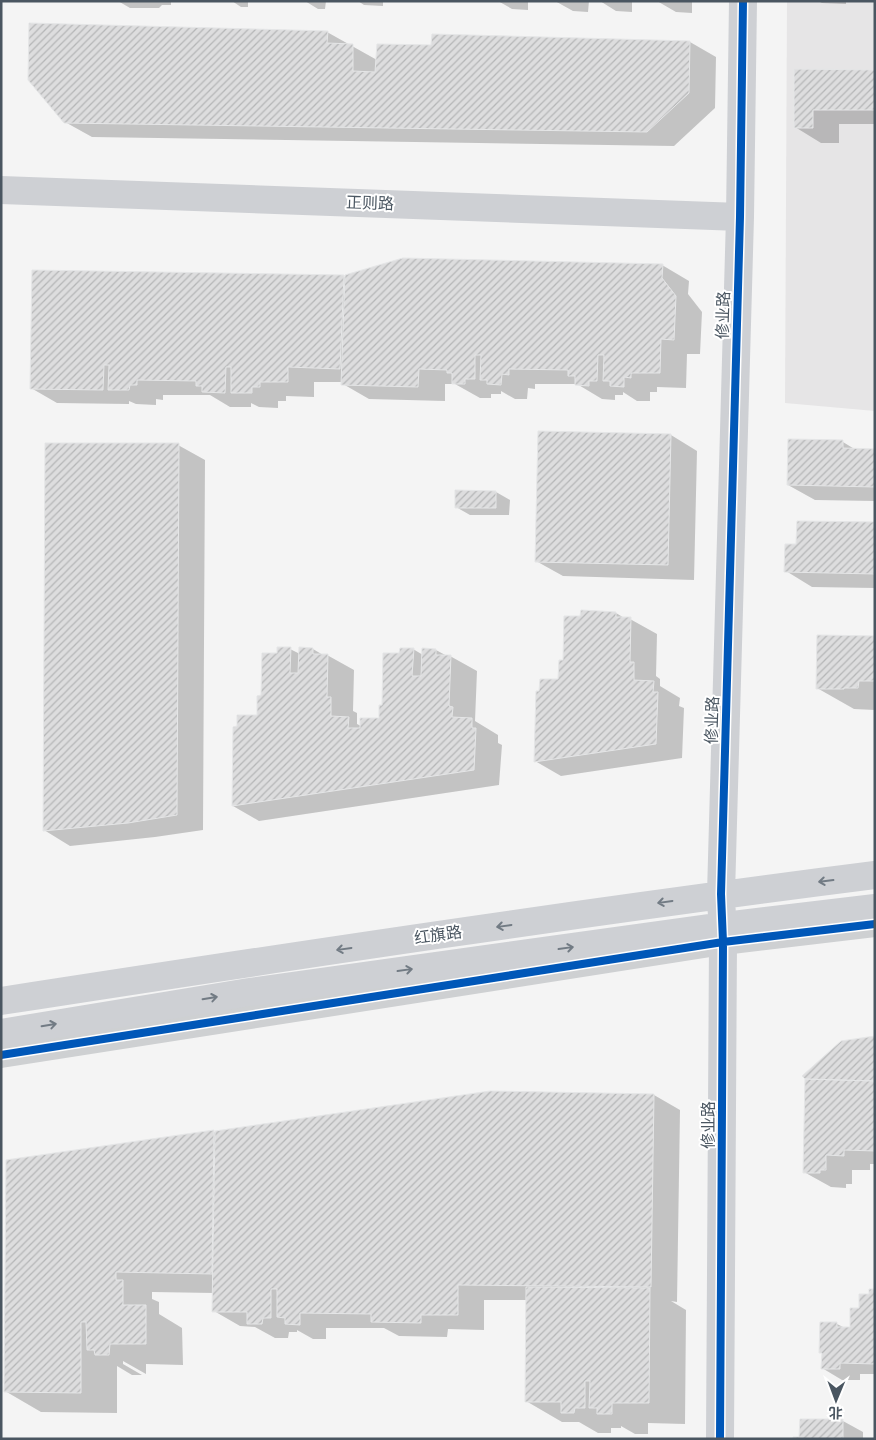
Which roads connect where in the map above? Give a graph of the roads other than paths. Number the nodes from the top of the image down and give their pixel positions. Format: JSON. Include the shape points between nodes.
{"nodes":[{"id":1,"x":743,"y":1,"type":"edge"},
{"id":2,"x":1,"y":190,"type":"edge"},
{"id":3,"x":740,"y":217,"type":"junction"},
{"id":4,"x":875,"y":875,"type":"edge"},
{"id":5,"x":721,"y":894,"type":"junction"},
{"id":6,"x":875,"y":908,"type":"edge"},
{"id":7,"x":875,"y":924,"type":"edge"},
{"id":8,"x":723,"y":934,"type":"junction"},
{"id":9,"x":1,"y":1001,"type":"edge"},
{"id":10,"x":1,"y":1033,"type":"edge"},
{"id":11,"x":1,"y":1055,"type":"edge"},
{"id":12,"x":720,"y":1439,"type":"edge"}],
"edges":[{"from":1,"to":3,"type":"street","name":"修业路"},
{"from":2,"to":3,"type":"street","name":"正则路"},
{"from":3,"to":5,"type":"street","name":"修业路"},
{"from":4,"to":5,"type":"street","name":"红旗路","one_way":true},
{"from":5,"to":8,"type":"street","name":"修业路"},
{"from":5,"to":9,"type":"street","name":"红旗路","one_way":true},
{"from":6,"to":8,"type":"street","name":"红旗路"},
{"from":7,"to":8,"type":"street"},
{"from":10,"to":8,"type":"street","name":"红旗路","one_way":true,"via":[[249,992]]},
{"from":8,"to":11,"type":"street"},
{"from":8,"to":12,"type":"street","name":"修业路"}]}
